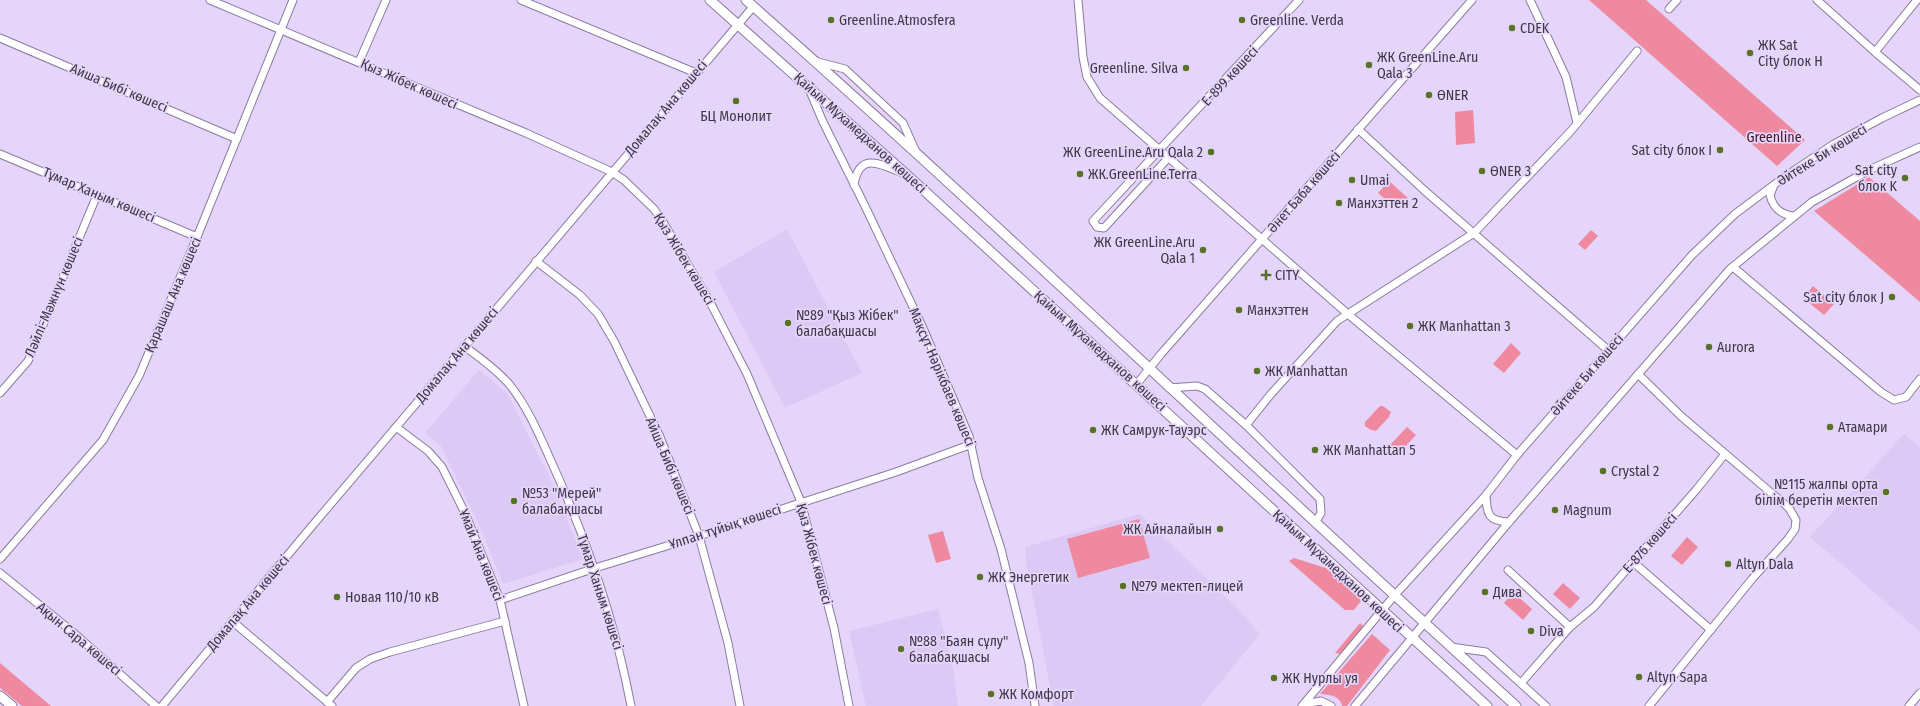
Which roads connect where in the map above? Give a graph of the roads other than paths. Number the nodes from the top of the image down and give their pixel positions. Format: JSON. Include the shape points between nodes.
{"nodes":[{"id":1,"x":210,"y":0,"type":"edge"},
{"id":2,"x":293,"y":0,"type":"edge"},
{"id":3,"x":386,"y":0,"type":"edge"},
{"id":4,"x":521,"y":0,"type":"edge"},
{"id":5,"x":710,"y":0,"type":"edge"},
{"id":6,"x":746,"y":0,"type":"edge"},
{"id":7,"x":1078,"y":0,"type":"edge"},
{"id":8,"x":1299,"y":0,"type":"edge"},
{"id":9,"x":1472,"y":0,"type":"edge"},
{"id":10,"x":1530,"y":0,"type":"edge"},
{"id":11,"x":1677,"y":0,"type":"edge"},
{"id":12,"x":1817,"y":0,"type":"edge"},
{"id":13,"x":1917,"y":0,"type":"edge"},
{"id":14,"x":753,"y":7,"type":"junction"},
{"id":15,"x":1669,"y":9,"type":"dead end"},
{"id":16,"x":738,"y":24,"type":"junction"},
{"id":17,"x":281,"y":30,"type":"junction"},
{"id":18,"x":0,"y":38,"type":"edge"},
{"id":19,"x":1637,"y":51,"type":"dead end"},
{"id":20,"x":1875,"y":52,"type":"junction"},
{"id":21,"x":814,"y":61,"type":"junction"},
{"id":22,"x":359,"y":62,"type":"junction"},
{"id":23,"x":696,"y":74,"type":"junction"},
{"id":24,"x":808,"y":86,"type":"junction"},
{"id":25,"x":1920,"y":90,"type":"edge"},
{"id":26,"x":1920,"y":100,"type":"edge"},
{"id":27,"x":1577,"y":123,"type":"junction"},
{"id":28,"x":1358,"y":129,"type":"junction"},
{"id":29,"x":237,"y":139,"type":"junction"},
{"id":30,"x":1920,"y":147,"type":"edge"},
{"id":31,"x":1160,"y":150,"type":"junction"},
{"id":32,"x":916,"y":152,"type":"junction"},
{"id":33,"x":0,"y":154,"type":"edge"},
{"id":34,"x":1169,"y":157,"type":"junction"},
{"id":35,"x":612,"y":172,"type":"junction"},
{"id":36,"x":906,"y":174,"type":"junction"},
{"id":37,"x":1775,"y":183,"type":"junction"},
{"id":38,"x":854,"y":185,"type":"junction"},
{"id":39,"x":97,"y":195,"type":"junction"},
{"id":40,"x":1793,"y":216,"type":"junction"},
{"id":41,"x":1474,"y":233,"type":"junction"},
{"id":42,"x":197,"y":237,"type":"junction"},
{"id":43,"x":1263,"y":239,"type":"junction"},
{"id":44,"x":536,"y":261,"type":"junction"},
{"id":45,"x":1733,"y":267,"type":"junction"},
{"id":46,"x":1349,"y":314,"type":"junction"},
{"id":47,"x":464,"y":346,"type":"junction"},
{"id":48,"x":1608,"y":350,"type":"junction"},
{"id":49,"x":1150,"y":369,"type":"junction"},
{"id":50,"x":1638,"y":374,"type":"junction"},
{"id":51,"x":1920,"y":380,"type":"edge"},
{"id":52,"x":1136,"y":385,"type":"junction"},
{"id":53,"x":1169,"y":388,"type":"junction"},
{"id":54,"x":0,"y":393,"type":"edge"},
{"id":55,"x":1246,"y":425,"type":"junction"},
{"id":56,"x":396,"y":427,"type":"junction"},
{"id":57,"x":972,"y":444,"type":"junction"},
{"id":58,"x":1725,"y":454,"type":"junction"},
{"id":59,"x":1517,"y":455,"type":"junction"},
{"id":60,"x":1486,"y":495,"type":"junction"},
{"id":61,"x":801,"y":502,"type":"junction"},
{"id":62,"x":1510,"y":522,"type":"junction"},
{"id":63,"x":1315,"y":523,"type":"junction"},
{"id":64,"x":700,"y":536,"type":"junction"},
{"id":65,"x":0,"y":559,"type":"edge"},
{"id":66,"x":1632,"y":562,"type":"junction"},
{"id":67,"x":595,"y":568,"type":"junction"},
{"id":68,"x":1508,"y":570,"type":"dead end"},
{"id":69,"x":0,"y":573,"type":"edge"},
{"id":70,"x":1394,"y":596,"type":"junction"},
{"id":71,"x":500,"y":600,"type":"junction"},
{"id":72,"x":1382,"y":611,"type":"junction"},
{"id":73,"x":505,"y":620,"type":"junction"},
{"id":74,"x":232,"y":621,"type":"junction"},
{"id":75,"x":1424,"y":623,"type":"junction"},
{"id":76,"x":1570,"y":627,"type":"junction"},
{"id":77,"x":1711,"y":630,"type":"junction"},
{"id":78,"x":1411,"y":638,"type":"junction"},
{"id":79,"x":1451,"y":647,"type":"junction"},
{"id":80,"x":1521,"y":683,"type":"junction"},
{"id":81,"x":1920,"y":693,"type":"edge"},
{"id":82,"x":0,"y":696,"type":"edge"},
{"id":83,"x":329,"y":704,"type":"edge"},
{"id":84,"x":1303,"y":705,"type":"edge"},
{"id":85,"x":1484,"y":705,"type":"edge"},
{"id":86,"x":12,"y":706,"type":"edge"},
{"id":87,"x":156,"y":706,"type":"edge"},
{"id":88,"x":162,"y":706,"type":"edge"},
{"id":89,"x":524,"y":706,"type":"edge"},
{"id":90,"x":631,"y":706,"type":"edge"},
{"id":91,"x":740,"y":706,"type":"edge"},
{"id":92,"x":849,"y":706,"type":"edge"},
{"id":93,"x":1035,"y":706,"type":"edge"},
{"id":94,"x":1330,"y":706,"type":"edge"},
{"id":95,"x":1355,"y":706,"type":"edge"},
{"id":96,"x":1516,"y":706,"type":"edge"},
{"id":97,"x":1546,"y":706,"type":"edge"},
{"id":98,"x":1649,"y":706,"type":"edge"},
{"id":99,"x":1909,"y":706,"type":"edge"}],
"edges":[{"from":1,"to":17,"type":"street","name":"Қыз Жібек көшесі"},
{"from":2,"to":17,"type":"street","name":"Қарашаш Ана көшесі"},
{"from":3,"to":22,"type":"street"},
{"from":4,"to":23,"type":"street"},
{"from":5,"to":16,"type":"main road","name":"Қайым Мұхамедханов көшесі"},
{"from":6,"to":14,"type":"main road","name":"Қайым Мұхамедханов көшесі"},
{"from":7,"to":31,"type":"street","via":[[1087,77],[1100,98]]},
{"from":8,"to":31,"type":"street","name":"Е-899 көшесі"},
{"from":9,"to":28,"type":"street","name":"Әнет Баба көшесі"},
{"from":10,"to":27,"type":"street","via":[[1566,78]]},
{"from":11,"to":15,"type":"street"},
{"from":12,"to":20,"type":"street"},
{"from":13,"to":20,"type":"street"},
{"from":14,"to":16,"type":"street","name":"Домалақ Ана көшесі"},
{"from":14,"to":21,"type":"main road","name":"Қайым Мұхамедханов көшесі"},
{"from":16,"to":23,"type":"street","name":"Домалақ Ана көшесі"},
{"from":16,"to":24,"type":"main road","name":"Қайым Мұхамедханов көшесі"},
{"from":17,"to":22,"type":"street","name":"Қыз Жібек көшесі"},
{"from":17,"to":29,"type":"street","name":"Қарашаш Ана көшесі"},
{"from":18,"to":29,"type":"street","name":"Айша Бибі көшесі"},
{"from":19,"to":27,"type":"street"},
{"from":20,"to":25,"type":"street"},
{"from":21,"to":32,"type":"main road","name":"Қайым Мұхамедханов көшесі"},
{"from":21,"to":32,"type":"street","via":[[845,69],[904,123]]},
{"from":22,"to":35,"type":"street","name":"Қыз Жібек көшесі"},
{"from":23,"to":35,"type":"street","name":"Домалақ Ана көшесі"},
{"from":24,"to":36,"type":"main road","name":"Қайым Мұхамедханов көшесі"},
{"from":24,"to":38,"type":"street","name":"Мақсұт Нәрікбаев көшесі"},
{"from":26,"to":37,"type":"street","name":"Әйтеке Би көшесі","via":[[1834,144]]},
{"from":27,"to":41,"type":"street"},
{"from":28,"to":41,"type":"street"},
{"from":28,"to":43,"type":"street","name":"Әнет Баба көшесі"},
{"from":29,"to":42,"type":"street","name":"Қарашаш Ана көшесі"},
{"from":30,"to":40,"type":"street","via":[[1869,170],[1812,202]]},
{"from":31,"to":34,"type":"street"},
{"from":31,"to":34,"type":"street","name":"Е-899 көшесі","via":[[1093,221],[1097,227],[1104,228]]},
{"from":32,"to":49,"type":"main road","name":"Қайым Мұхамедханов көшесі"},
{"from":33,"to":39,"type":"street","name":"Тұмар Ханым көшесі"},
{"from":34,"to":43,"type":"street"},
{"from":35,"to":44,"type":"street","name":"Домалақ Ана көшесі"},
{"from":35,"to":61,"type":"street","name":"Қыз Жібек көшесі","via":[[654,209],[711,304],[747,374]]},
{"from":36,"to":38,"type":"street","via":[[876,162],[865,165],[856,173]]},
{"from":36,"to":52,"type":"main road","name":"Қайым Мұхамедханов көшесі"},
{"from":37,"to":40,"type":"street","via":[[1770,195],[1775,207]]},
{"from":37,"to":48,"type":"street","name":"Әйтеке Би көшесі","via":[[1735,214],[1692,255]]},
{"from":38,"to":57,"type":"street","name":"Мақсұт Нәрікбаев көшесі","via":[[923,328]]},
{"from":39,"to":42,"type":"street","name":"Тұмар Ханым көшесі"},
{"from":39,"to":54,"type":"street","name":"Ләйлі-Мәжнүн көшесі","via":[[28,361]]},
{"from":40,"to":45,"type":"street"},
{"from":41,"to":46,"type":"street"},
{"from":41,"to":48,"type":"street"},
{"from":42,"to":65,"type":"street","name":"Қарашаш Ана көшесі","via":[[139,376],[103,440]]},
{"from":43,"to":46,"type":"street"},
{"from":43,"to":49,"type":"street","name":"Әнет Баба көшесі"},
{"from":44,"to":47,"type":"street","name":"Домалақ Ана көшесі"},
{"from":44,"to":64,"type":"street","name":"Айша Бибі көшесі","via":[[575,291],[598,314],[614,341],[660,437]]},
{"from":45,"to":50,"type":"street"},
{"from":45,"to":51,"type":"street","via":[[1881,392],[1894,400],[1906,397]]},
{"from":46,"to":55,"type":"street","via":[[1337,321]]},
{"from":46,"to":59,"type":"street"},
{"from":47,"to":56,"type":"street","name":"Домалақ Ана көшесі"},
{"from":47,"to":67,"type":"street","name":"Тұмар Ханым көшесі","via":[[495,370],[521,401],[568,497]]},
{"from":48,"to":59,"type":"street","name":"Әйтеке Би көшесі"},
{"from":49,"to":52,"type":"street","name":"Әнет Баба көшесі"},
{"from":49,"to":53,"type":"main road","name":"Қайым Мұхамедханов көшесі"},
{"from":50,"to":58,"type":"street"},
{"from":50,"to":62,"type":"street"},
{"from":52,"to":72,"type":"main road","name":"Қайым Мұхамедханов көшесі"},
{"from":53,"to":55,"type":"street","via":[[1197,386],[1205,389]]},
{"from":53,"to":63,"type":"main road","name":"Қайым Мұхамедханов көшесі"},
{"from":55,"to":63,"type":"street","via":[[1320,499],[1321,513]]},
{"from":56,"to":71,"type":"street","name":"Ұмай Ана көшесі","via":[[428,451],[442,467],[465,513]]},
{"from":56,"to":74,"type":"street","name":"Домалақ Ана көшесі"},
{"from":57,"to":61,"type":"street","name":"Ұлпан тұйық көшесі","via":[[896,472]]},
{"from":57,"to":93,"type":"street","name":"Мақсұт Нәрікбаев көшесі","via":[[978,478],[1002,549],[1028,662]]},
{"from":58,"to":66,"type":"street","name":"Е-876 көшесі"},
{"from":58,"to":77,"type":"street","via":[[1789,508],[1796,520],[1795,529],[1788,539]]},
{"from":59,"to":60,"type":"street","name":"Әйтеке Би көшесі"},
{"from":60,"to":62,"type":"street","via":[[1486,509],[1491,518],[1498,522]]},
{"from":60,"to":70,"type":"street","name":"Әйтеке Би көшесі"},
{"from":61,"to":64,"type":"street","name":"Ұлпан тұйық көшесі"},
{"from":61,"to":92,"type":"street","name":"Қыз Жібек көшесі","via":[[834,628]]},
{"from":62,"to":75,"type":"street"},
{"from":63,"to":70,"type":"main road","name":"Қайым Мұхамедханов көшесі"},
{"from":64,"to":67,"type":"street","name":"Ұлпан тұйық көшесі"},
{"from":64,"to":91,"type":"street","name":"Айша Бибі көшесі","via":[[728,643]]},
{"from":66,"to":76,"type":"street","name":"Е-876 көшесі","via":[[1594,607]]},
{"from":66,"to":77,"type":"street"},
{"from":67,"to":71,"type":"street","name":"Ұлпан тұйық көшесі"},
{"from":67,"to":90,"type":"street","name":"Тұмар Ханым көшесі","via":[[622,662]]},
{"from":68,"to":76,"type":"street"},
{"from":69,"to":87,"type":"street","name":"Ақын Сара көшесі","via":[[74,633]]},
{"from":70,"to":72,"type":"street","name":"Әйтеке Би көшесі"},
{"from":70,"to":75,"type":"main road","name":"Қайым Мұхамедханов көшесі"},
{"from":71,"to":73,"type":"street","name":"Ұмай Ана көшесі"},
{"from":72,"to":78,"type":"main road","name":"Қайым Мұхамедханов көшесі"},
{"from":72,"to":84,"type":"street","name":"Әйтеке Би көшесі"},
{"from":73,"to":83,"type":"street","via":[[370,659],[356,668]]},
{"from":73,"to":89,"type":"street","name":"Ұмай Ана көшесі"},
{"from":74,"to":83,"type":"street"},
{"from":74,"to":88,"type":"street","name":"Домалақ Ана көшесі"},
{"from":75,"to":78,"type":"street"},
{"from":75,"to":79,"type":"main road","name":"Қайым Мұхамедханов көшесі"},
{"from":76,"to":80,"type":"street","name":"Е-876 көшесі"},
{"from":77,"to":98,"type":"street"},
{"from":78,"to":85,"type":"main road","name":"Қайым Мұхамедханов көшесі"},
{"from":78,"to":95,"type":"street"},
{"from":79,"to":80,"type":"street","via":[[1486,652]]},
{"from":79,"to":96,"type":"main road","name":"Қайым Мұхамедханов көшесі"},
{"from":80,"to":97,"type":"street"},
{"from":81,"to":99,"type":"street"},
{"from":82,"to":86,"type":"main road"},
{"from":84,"to":94,"type":"street","via":[[1321,701]]}]}
